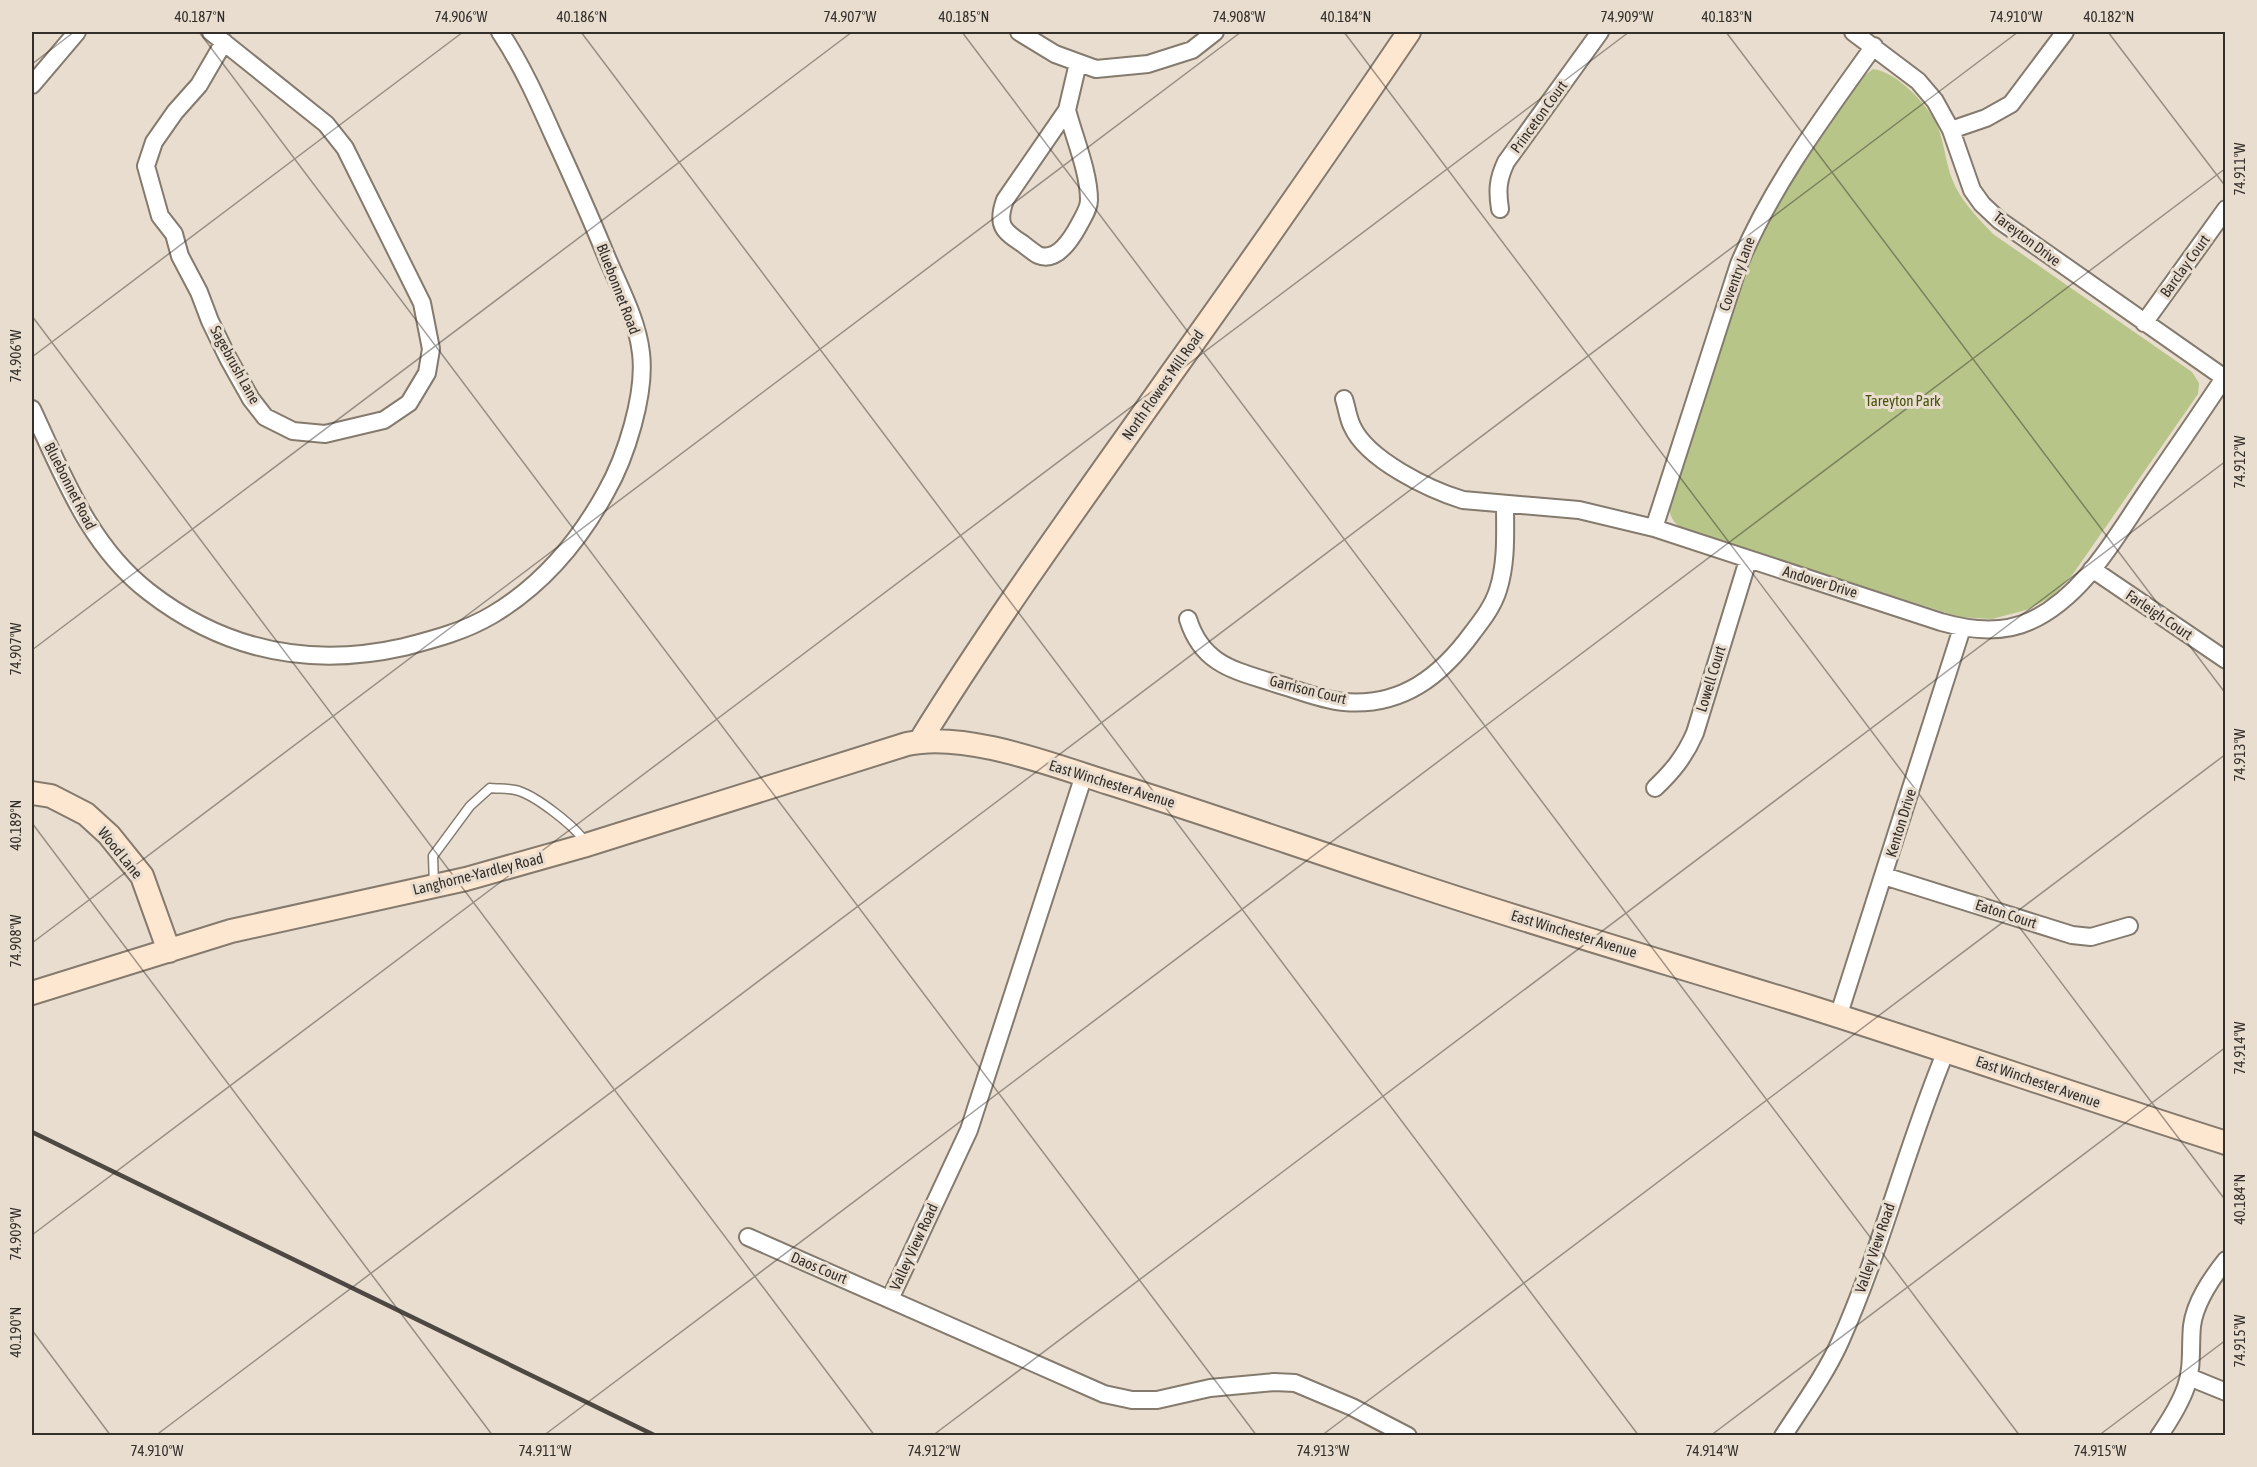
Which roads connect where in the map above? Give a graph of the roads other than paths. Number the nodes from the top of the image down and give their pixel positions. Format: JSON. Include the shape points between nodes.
{"nodes":[{"id":1,"x":77,"y":32,"type":"edge"},
{"id":2,"x":500,"y":32,"type":"edge"},
{"id":3,"x":1019,"y":32,"type":"edge"},
{"id":4,"x":1215,"y":32,"type":"edge"},
{"id":5,"x":1409,"y":32,"type":"edge"},
{"id":6,"x":1600,"y":32,"type":"edge"},
{"id":7,"x":1852,"y":32,"type":"edge"},
{"id":8,"x":2065,"y":32,"type":"edge"},
{"id":9,"x":217,"y":37,"type":"edge"},
{"id":10,"x":1874,"y":46,"type":"junction"},
{"id":11,"x":1078,"y":63,"type":"junction"},
{"id":12,"x":32,"y":85,"type":"edge"},
{"id":13,"x":1067,"y":110,"type":"junction"},
{"id":14,"x":1951,"y":130,"type":"junction"},
{"id":15,"x":1500,"y":209,"type":"dead end"},
{"id":16,"x":2226,"y":209,"type":"edge"},
{"id":17,"x":2144,"y":323,"type":"junction"},
{"id":18,"x":2225,"y":379,"type":"edge"},
{"id":19,"x":1344,"y":399,"type":"dead end"},
{"id":20,"x":32,"y":409,"type":"edge"},
{"id":21,"x":1505,"y":504,"type":"junction"},
{"id":22,"x":1654,"y":528,"type":"junction"},
{"id":23,"x":1748,"y":560,"type":"junction"},
{"id":24,"x":2092,"y":569,"type":"junction"},
{"id":25,"x":1188,"y":619,"type":"dead end"},
{"id":26,"x":1962,"y":628,"type":"junction"},
{"id":27,"x":2226,"y":660,"type":"edge"},
{"id":28,"x":920,"y":741,"type":"junction"},
{"id":29,"x":1084,"y":775,"type":"junction"},
{"id":30,"x":1655,"y":789,"type":"dead end"},
{"id":31,"x":32,"y":793,"type":"edge"},
{"id":32,"x":587,"y":845,"type":"junction"},
{"id":33,"x":1884,"y":876,"type":"junction"},
{"id":34,"x":434,"y":886,"type":"junction"},
{"id":35,"x":2129,"y":926,"type":"dead end"},
{"id":36,"x":169,"y":951,"type":"junction"},
{"id":37,"x":32,"y":993,"type":"edge"},
{"id":38,"x":1838,"y":1017,"type":"junction"},
{"id":39,"x":1946,"y":1051,"type":"junction"},
{"id":40,"x":2226,"y":1143,"type":"edge"},
{"id":41,"x":748,"y":1237,"type":"dead end"},
{"id":42,"x":2226,"y":1260,"type":"edge"},
{"id":43,"x":890,"y":1299,"type":"junction"},
{"id":44,"x":2189,"y":1377,"type":"junction"},
{"id":45,"x":2226,"y":1392,"type":"edge"},
{"id":46,"x":1408,"y":1436,"type":"edge"},
{"id":47,"x":1783,"y":1436,"type":"edge"},
{"id":48,"x":2159,"y":1436,"type":"edge"}],
"edges":[{"from":1,"to":12,"type":"street"},
{"from":2,"to":20,"type":"street","name":"Bluebonnet Road","via":[[516,55],[588,212],[634,324],[641,353],[636,407],[615,477],[575,541],[549,571],[491,616],[435,639],[362,655],[320,656],[285,653],[235,640],[206,628],[158,599],[109,553],[78,508]]},
{"from":3,"to":11,"type":"street"},
{"from":4,"to":11,"type":"street","via":[[1192,50],[1148,64],[1096,69]]},
{"from":5,"to":28,"type":"main road","name":"North Flowers Mill Road","via":[[1075,510]]},
{"from":6,"to":15,"type":"street","name":"Princeton Court","via":[[1506,162],[1498,178]]},
{"from":7,"to":10,"type":"street","name":"Tareyton Drive"},
{"from":8,"to":14,"type":"street","via":[[2012,104]]},
{"from":9,"to":9,"type":"street","name":"Sagebrush Lane","via":[[326,124],[345,148],[422,303],[431,350],[427,373],[409,403],[384,420],[325,434],[293,431],[265,417],[228,358],[180,256],[174,234],[160,216],[146,166],[154,142],[199,85]]},
{"from":10,"to":14,"type":"street","name":"Tareyton Drive","via":[[1918,81],[1935,100]]},
{"from":10,"to":22,"type":"street","name":"Coventry Lane","via":[[1774,192],[1752,233]]},
{"from":11,"to":13,"type":"street"},
{"from":13,"to":13,"type":"street","via":[[1089,200],[1070,243],[1040,256],[1007,233],[1000,213]]},
{"from":14,"to":17,"type":"street","name":"Tareyton Drive","via":[[1965,176],[1982,204]]},
{"from":16,"to":17,"type":"street","name":"Barclay Court"},
{"from":17,"to":18,"type":"street","name":"Tareyton Drive"},
{"from":18,"to":24,"type":"street","name":"Andover Drive"},
{"from":19,"to":21,"type":"street","name":"Andover Drive","via":[[1352,427],[1381,458],[1446,495]]},
{"from":21,"to":22,"type":"street","name":"Andover Drive","via":[[1579,510]]},
{"from":21,"to":25,"type":"street","name":"Garrison Court","via":[[1503,570],[1491,608],[1440,671],[1385,700],[1344,702],[1325,698],[1225,665],[1207,655],[1197,643]]},
{"from":22,"to":23,"type":"street","name":"Andover Drive"},
{"from":23,"to":26,"type":"street","name":"Andover Drive"},
{"from":23,"to":30,"type":"street","name":"Lowell Court","via":[[1695,733],[1674,771]]},
{"from":24,"to":26,"type":"street","name":"Andover Drive","via":[[2055,607],[2030,621],[1992,629]]},
{"from":24,"to":27,"type":"street","name":"Farleigh Court"},
{"from":26,"to":33,"type":"street","name":"Kenton Drive"},
{"from":28,"to":29,"type":"main road","name":"East Winchester Avenue","via":[[1008,752]]},
{"from":28,"to":32,"type":"main road","name":"Langhorne-Yardley Road"},
{"from":29,"to":38,"type":"main road","name":"East Winchester Avenue"},
{"from":29,"to":43,"type":"street","name":"Valley View Road","via":[[969,1130]]},
{"from":31,"to":36,"type":"main road","name":"Wood Lane","via":[[51,796],[86,814],[109,835],[142,876]]},
{"from":32,"to":34,"type":"main road","name":"Langhorne-Yardley Road"},
{"from":32,"to":34,"type":"lane","via":[[579,832],[554,812],[518,790],[490,788],[470,806],[433,856]]},
{"from":33,"to":35,"type":"street","name":"Eaton Court","via":[[2072,935],[2091,937]]},
{"from":33,"to":38,"type":"street","name":"Kenton Drive"},
{"from":34,"to":36,"type":"main road","name":"Langhorne-Yardley Road","via":[[231,931]]},
{"from":36,"to":37,"type":"main road","name":"Langhorne-Yardley Road"},
{"from":38,"to":39,"type":"main road","name":"East Winchester Avenue"},
{"from":39,"to":40,"type":"main road","name":"East Winchester Avenue"},
{"from":39,"to":47,"type":"street","name":"Valley View Road","via":[[1924,1103],[1866,1280],[1839,1344]]},
{"from":41,"to":43,"type":"street","name":"Daos Court"},
{"from":42,"to":44,"type":"street","via":[[2202,1294],[2192,1324]]},
{"from":43,"to":46,"type":"street","name":"Valley View Road","via":[[1104,1394],[1157,1400],[1210,1388],[1294,1383],[1342,1402]]},
{"from":44,"to":45,"type":"street"},
{"from":44,"to":48,"type":"street","via":[[2175,1413]]}]}
